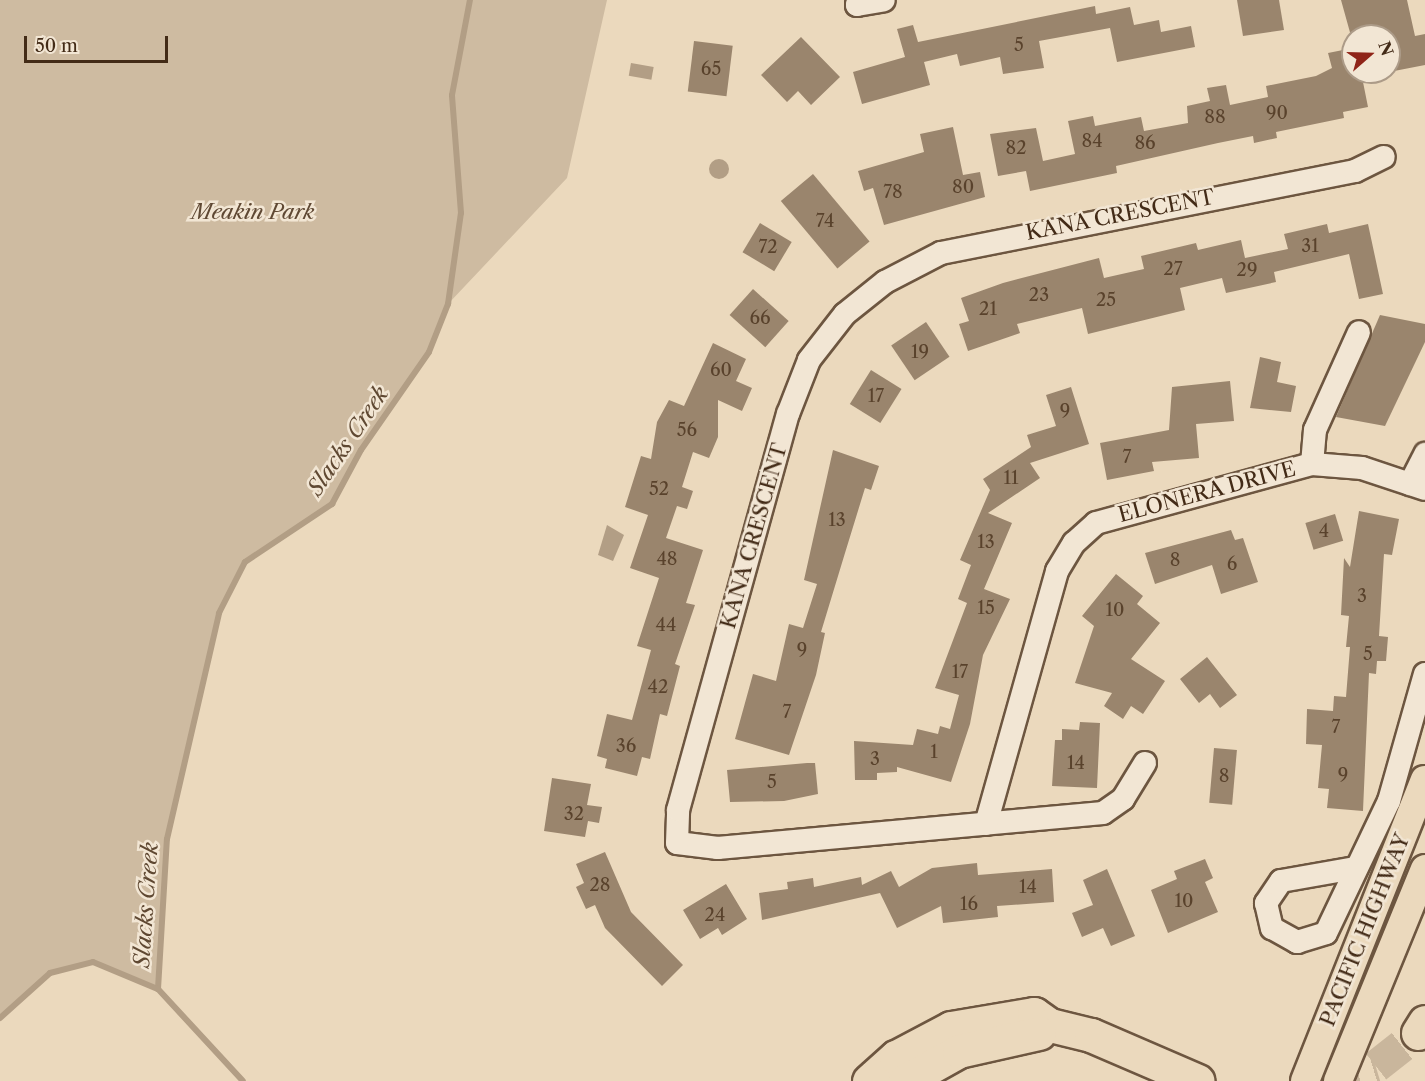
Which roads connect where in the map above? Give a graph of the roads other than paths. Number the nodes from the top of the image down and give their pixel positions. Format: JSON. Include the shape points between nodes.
{"nodes":[{"id":1,"x":884,"y":0,"type":"edge"},
{"id":2,"x":858,"y":2,"type":"edge"},
{"id":3,"x":1384,"y":157,"type":"dead end"},
{"id":4,"x":1359,"y":332,"type":"dead end"},
{"id":5,"x":1425,"y":454,"type":"edge"},
{"id":6,"x":1312,"y":464,"type":"junction"},
{"id":7,"x":1418,"y":487,"type":"edge"},
{"id":8,"x":1425,"y":674,"type":"edge"},
{"id":9,"x":1145,"y":763,"type":"dead end"},
{"id":10,"x":1425,"y":780,"type":"edge"},
{"id":11,"x":986,"y":824,"type":"junction"},
{"id":12,"x":1355,"y":868,"type":"dead end"},
{"id":13,"x":1425,"y":869,"type":"edge"},
{"id":14,"x":1050,"y":1025,"type":"junction"},
{"id":15,"x":869,"y":1081,"type":"edge"},
{"id":16,"x":905,"y":1081,"type":"edge"},
{"id":17,"x":1198,"y":1081,"type":"edge"},
{"id":18,"x":1305,"y":1081,"type":"edge"},
{"id":19,"x":1338,"y":1081,"type":"edge"}],
"edges":[{"from":1,"to":2,"type":"street"},
{"from":3,"to":11,"type":"street","name":"KANA CRESCENT","via":[[1355,171],[941,253],[885,282],[845,314],[809,360],[788,414],[678,810],[677,843],[718,848]]},
{"from":4,"to":6,"type":"street","via":[[1315,429]]},
{"from":5,"to":7,"type":"street"},
{"from":6,"to":7,"type":"street","name":"ELONERA DRIVE","via":[[1362,468]]},
{"from":6,"to":11,"type":"street","name":"ELONERA DRIVE","via":[[1126,510],[1096,523],[1074,543],[1057,571]]},
{"from":8,"to":12,"type":"street","via":[[1389,801]]},
{"from":9,"to":11,"type":"street","name":"KANA CRESCENT","via":[[1123,799],[1103,813]]},
{"from":10,"to":18,"type":"main road","name":"PACIFIC HIGHWAY"},
{"from":13,"to":19,"type":"main road","name":"PACIFIC HIGHWAY"},
{"from":14,"to":15,"type":"highway","via":[[1035,1014],[951,1028],[896,1057]]},
{"from":14,"to":16,"type":"highway","via":[[1035,1035],[959,1051]]},
{"from":14,"to":17,"type":"highway","via":[[1091,1035]]}]}
